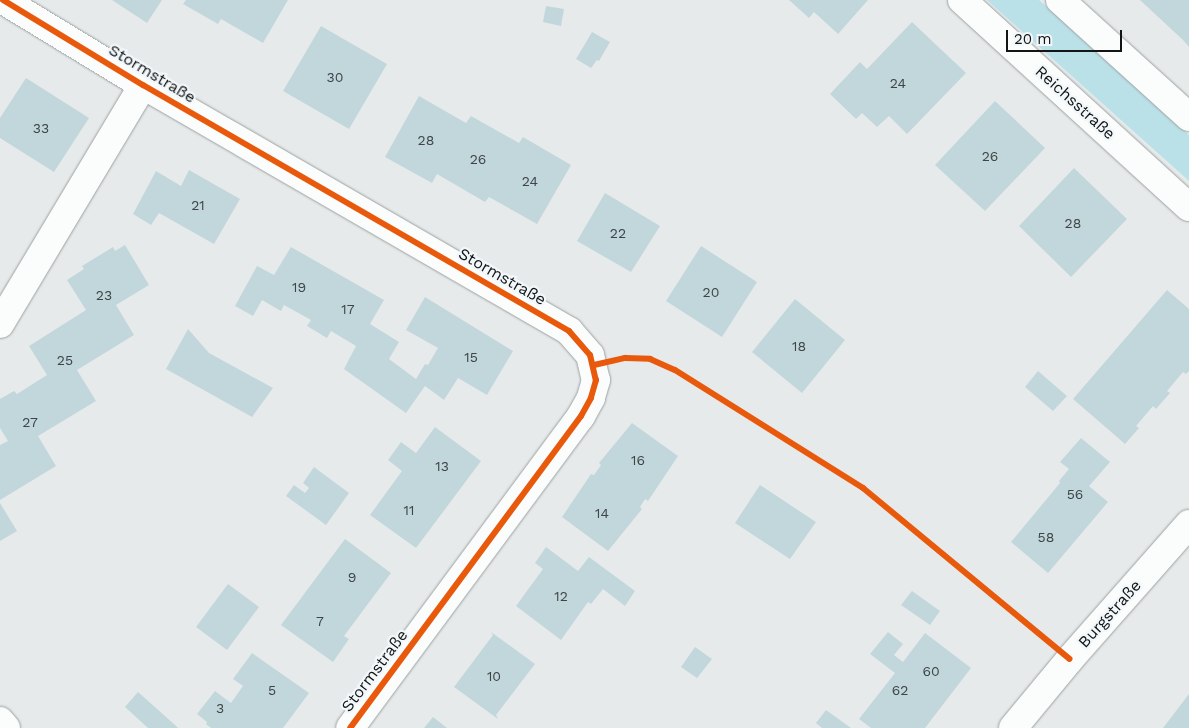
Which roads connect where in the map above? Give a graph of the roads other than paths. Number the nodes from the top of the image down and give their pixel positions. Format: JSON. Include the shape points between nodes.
{"nodes":[{"id":1,"x":3,"y":0,"type":"edge"},
{"id":2,"x":962,"y":0,"type":"edge"},
{"id":3,"x":1060,"y":0,"type":"edge"},
{"id":4,"x":143,"y":86,"type":"junction"},
{"id":5,"x":1189,"y":117,"type":"edge"},
{"id":6,"x":1189,"y":207,"type":"edge"},
{"id":7,"x":0,"y":324,"type":"edge"},
{"id":8,"x":1189,"y":524,"type":"edge"},
{"id":9,"x":0,"y":722,"type":"edge"},
{"id":10,"x":6,"y":728,"type":"edge"},
{"id":11,"x":350,"y":728,"type":"edge"},
{"id":12,"x":1013,"y":728,"type":"edge"}],
"edges":[{"from":1,"to":4,"type":"street","name":"Stormstraße"},
{"from":2,"to":6,"type":"street","name":"Reichsstraße"},
{"from":3,"to":5,"type":"street"},
{"from":4,"to":7,"type":"street","name":"Stormstraße"},
{"from":4,"to":11,"type":"street","name":"Stormstraße","via":[[569,332],[590,355],[594,365],[596,380],[581,416]]},
{"from":8,"to":12,"type":"street","name":"Burgstraße"},
{"from":9,"to":10,"type":"street"}]}
